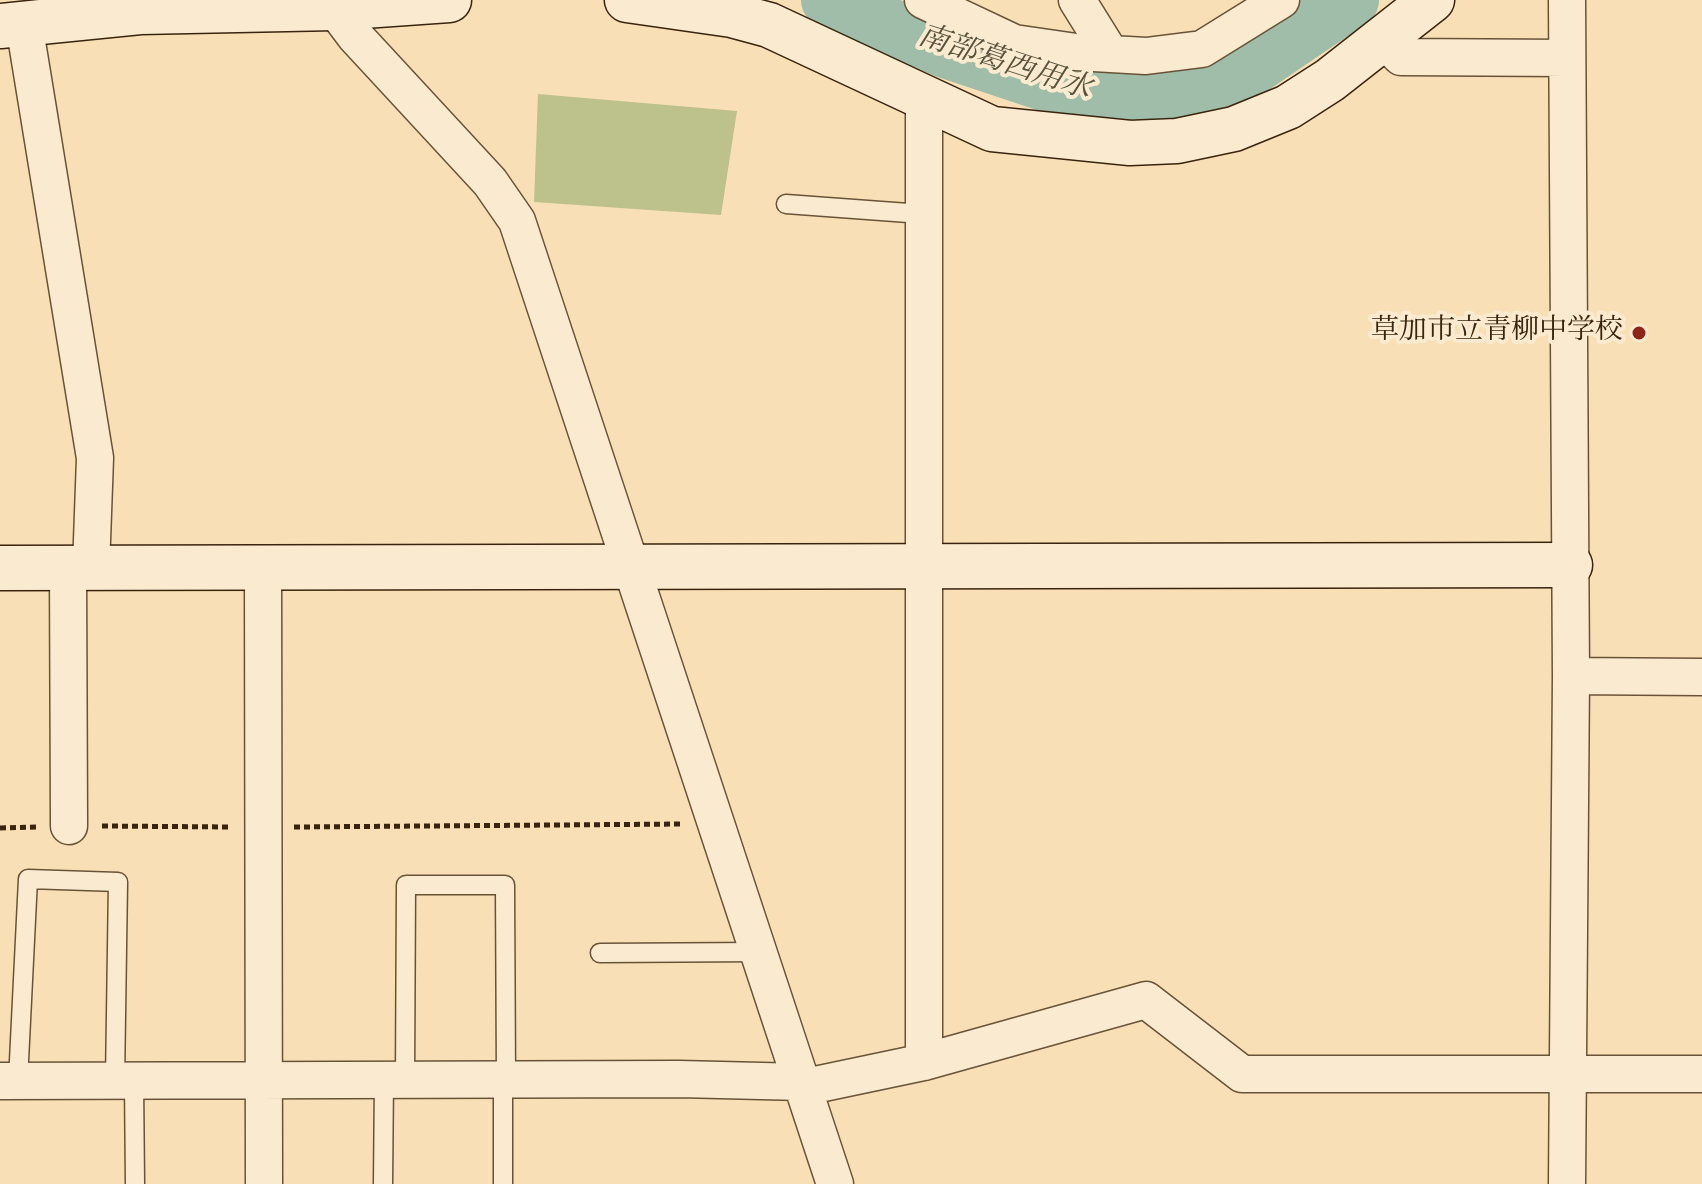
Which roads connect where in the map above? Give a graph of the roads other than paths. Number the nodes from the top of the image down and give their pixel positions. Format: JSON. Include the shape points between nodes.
{"nodes":[{"id":1,"x":449,"y":0,"type":"edge"},
{"id":2,"x":627,"y":0,"type":"edge"},
{"id":3,"x":923,"y":0,"type":"edge"},
{"id":4,"x":1077,"y":0,"type":"edge"},
{"id":5,"x":1432,"y":0,"type":"edge"},
{"id":6,"x":1567,"y":0,"type":"edge"},
{"id":7,"x":1273,"y":2,"type":"edge"},
{"id":8,"x":331,"y":4,"type":"edge"},
{"id":9,"x":12,"y":25,"type":"edge"},
{"id":10,"x":1383,"y":39,"type":"junction"},
{"id":11,"x":1110,"y":53,"type":"junction"},
{"id":12,"x":1567,"y":58,"type":"junction"},
{"id":13,"x":924,"y":100,"type":"junction"},
{"id":14,"x":786,"y":204,"type":"dead end"},
{"id":15,"x":922,"y":214,"type":"junction"},
{"id":16,"x":1570,"y":565,"type":"junction"},
{"id":17,"x":263,"y":566,"type":"junction"},
{"id":18,"x":630,"y":566,"type":"junction"},
{"id":19,"x":0,"y":568,"type":"edge"},
{"id":20,"x":79,"y":568,"type":"junction"},
{"id":21,"x":926,"y":568,"type":"junction"},
{"id":22,"x":1571,"y":676,"type":"junction"},
{"id":23,"x":1702,"y":677,"type":"edge"},
{"id":24,"x":69,"y":826,"type":"road end"},
{"id":25,"x":760,"y":952,"type":"junction"},
{"id":26,"x":600,"y":953,"type":"dead end"},
{"id":27,"x":924,"y":1062,"type":"junction"},
{"id":28,"x":1702,"y":1074,"type":"edge"},
{"id":29,"x":1566,"y":1075,"type":"junction"},
{"id":30,"x":394,"y":1079,"type":"junction"},
{"id":31,"x":504,"y":1080,"type":"junction"},
{"id":32,"x":9,"y":1081,"type":"edge"},
{"id":33,"x":263,"y":1081,"type":"junction"},
{"id":34,"x":124,"y":1082,"type":"junction"},
{"id":35,"x":804,"y":1085,"type":"junction"},
{"id":36,"x":135,"y":1184,"type":"edge"},
{"id":37,"x":264,"y":1184,"type":"edge"},
{"id":38,"x":383,"y":1184,"type":"edge"},
{"id":39,"x":503,"y":1184,"type":"edge"},
{"id":40,"x":835,"y":1184,"type":"edge"},
{"id":41,"x":1567,"y":1184,"type":"edge"}],
"edges":[{"from":1,"to":8,"type":"street"},
{"from":2,"to":13,"type":"street","via":[[769,25]]},
{"from":3,"to":11,"type":"street","via":[[1014,43]]},
{"from":4,"to":11,"type":"street"},
{"from":5,"to":10,"type":"street"},
{"from":6,"to":12,"type":"street"},
{"from":7,"to":11,"type":"street","via":[[1202,49],[1146,56]]},
{"from":8,"to":9,"type":"street","via":[[140,12]]},
{"from":8,"to":18,"type":"street","via":[[490,182],[517,221]]},
{"from":9,"to":20,"type":"street","via":[[95,458]]},
{"from":10,"to":12,"type":"street","via":[[1401,57]]},
{"from":10,"to":13,"type":"street","via":[[1288,107],[1234,129],[1177,141],[1130,143],[1022,134],[992,129]]},
{"from":12,"to":16,"type":"street"},
{"from":13,"to":15,"type":"street"},
{"from":14,"to":15,"type":"lane"},
{"from":15,"to":21,"type":"street"},
{"from":16,"to":21,"type":"street"},
{"from":16,"to":22,"type":"street"},
{"from":17,"to":18,"type":"street"},
{"from":17,"to":20,"type":"street"},
{"from":17,"to":33,"type":"street"},
{"from":18,"to":21,"type":"street"},
{"from":18,"to":25,"type":"street"},
{"from":19,"to":20,"type":"street"},
{"from":20,"to":24,"type":"street"},
{"from":21,"to":27,"type":"street"},
{"from":22,"to":23,"type":"street"},
{"from":22,"to":29,"type":"street"},
{"from":25,"to":26,"type":"lane"},
{"from":25,"to":35,"type":"street"},
{"from":27,"to":29,"type":"street","via":[[1146,1000],[1242,1074]]},
{"from":27,"to":35,"type":"street"},
{"from":28,"to":29,"type":"street"},
{"from":29,"to":41,"type":"street"},
{"from":30,"to":31,"type":"street"},
{"from":30,"to":31,"type":"lane","via":[[406,885],[505,885]]},
{"from":30,"to":33,"type":"street"},
{"from":30,"to":38,"type":"lane"},
{"from":31,"to":35,"type":"street"},
{"from":31,"to":39,"type":"lane"},
{"from":32,"to":34,"type":"street"},
{"from":32,"to":34,"type":"lane","via":[[28,879],[118,882]]},
{"from":33,"to":34,"type":"street"},
{"from":33,"to":37,"type":"street"},
{"from":34,"to":36,"type":"lane"},
{"from":35,"to":40,"type":"street"}]}
